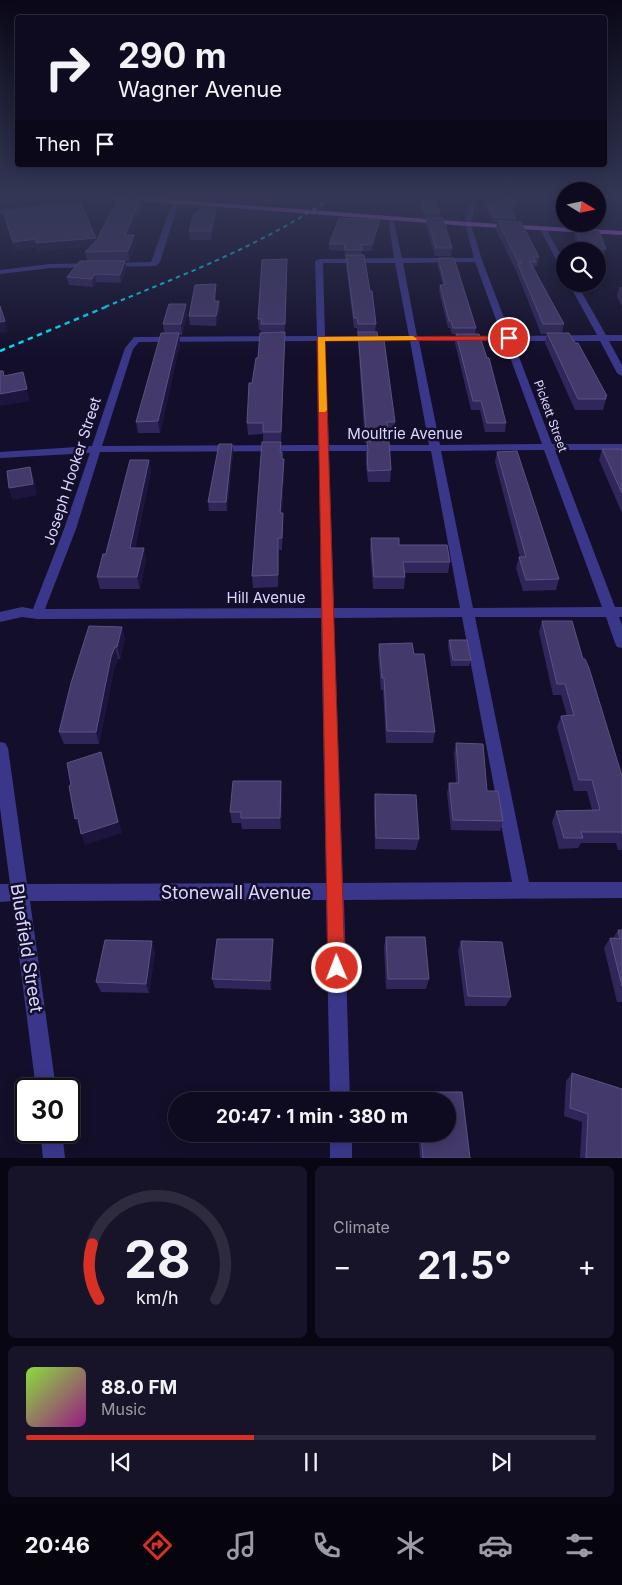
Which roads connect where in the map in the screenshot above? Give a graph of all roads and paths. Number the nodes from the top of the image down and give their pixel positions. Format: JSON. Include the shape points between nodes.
{"nodes":[{"id":1,"x":160,"y":250,"type":"edge"},
{"id":2,"x":396,"y":250,"type":"edge"},
{"id":3,"x":475,"y":250,"type":"edge"},
{"id":4,"x":398,"y":260,"type":"junction"},
{"id":5,"x":478,"y":260,"type":"junction"},
{"id":6,"x":0,"y":272,"type":"edge"},
{"id":7,"x":577,"y":292,"type":"edge"},
{"id":8,"x":509,"y":338,"type":"junction"},
{"id":9,"x":603,"y":338,"type":"junction"},
{"id":10,"x":622,"y":338,"type":"edge"},
{"id":11,"x":321,"y":339,"type":"junction"},
{"id":12,"x":413,"y":339,"type":"junction"},
{"id":13,"x":622,"y":373,"type":"edge"},
{"id":14,"x":323,"y":448,"type":"junction"},
{"id":15,"x":435,"y":448,"type":"junction"},
{"id":16,"x":550,"y":448,"type":"junction"},
{"id":17,"x":622,"y":448,"type":"edge"},
{"id":18,"x":97,"y":449,"type":"junction"},
{"id":19,"x":0,"y":455,"type":"edge"},
{"id":20,"x":467,"y":612,"type":"junction"},
{"id":21,"x":617,"y":612,"type":"edge"},
{"id":22,"x":328,"y":613,"type":"junction"},
{"id":23,"x":37,"y":614,"type":"junction"},
{"id":24,"x":0,"y":617,"type":"edge"},
{"id":25,"x":622,"y":643,"type":"edge"},
{"id":26,"x":0,"y":748,"type":"edge"},
{"id":27,"x":522,"y":890,"type":"junction"},
{"id":28,"x":622,"y":890,"type":"edge"},
{"id":29,"x":335,"y":891,"type":"junction"},
{"id":30,"x":0,"y":893,"type":"edge"},
{"id":31,"x":18,"y":893,"type":"junction"},
{"id":32,"x":45,"y":1078,"type":"edge"},
{"id":33,"x":340,"y":1092,"type":"edge"},
{"id":34,"x":341,"y":1142,"type":"edge"},
{"id":35,"x":52,"y":1143,"type":"edge"},
{"id":36,"x":54,"y":1158,"type":"edge"},
{"id":37,"x":342,"y":1158,"type":"edge"}],
"edges":[{"from":1,"to":6,"type":"street","via":[[153,264],[50,266]]},
{"from":2,"to":4,"type":"street"},
{"from":3,"to":5,"type":"street","name":"Pickett Street"},
{"from":4,"to":5,"type":"street"},
{"from":4,"to":11,"type":"street","via":[[319,261]]},
{"from":4,"to":12,"type":"street"},
{"from":5,"to":8,"type":"street","name":"Pickett Street"},
{"from":7,"to":9,"type":"street"},
{"from":8,"to":9,"type":"street"},
{"from":8,"to":12,"type":"street"},
{"from":8,"to":16,"type":"street","name":"Pickett Street"},
{"from":9,"to":10,"type":"street"},
{"from":9,"to":13,"type":"street"},
{"from":11,"to":12,"type":"street"},
{"from":11,"to":14,"type":"street"},
{"from":11,"to":18,"type":"street","name":"Joseph Hooker Street","via":[[137,339],[128,348]]},
{"from":12,"to":15,"type":"street"},
{"from":14,"to":15,"type":"street","name":"Moultrie Avenue"},
{"from":14,"to":18,"type":"street","name":"Moultrie Avenue"},
{"from":14,"to":22,"type":"street"},
{"from":15,"to":16,"type":"street","name":"Moultrie Avenue"},
{"from":15,"to":20,"type":"street"},
{"from":16,"to":17,"type":"street","name":"Moultrie Avenue"},
{"from":16,"to":21,"type":"street","name":"Pickett Street"},
{"from":18,"to":19,"type":"street","name":"Moultrie Avenue"},
{"from":18,"to":23,"type":"street","name":"Joseph Hooker Street"},
{"from":20,"to":21,"type":"street","name":"Hill Avenue"},
{"from":20,"to":22,"type":"street","name":"Hill Avenue"},
{"from":20,"to":27,"type":"street"},
{"from":21,"to":25,"type":"street","name":"Pickett Street"},
{"from":22,"to":23,"type":"street","name":"Hill Avenue"},
{"from":22,"to":29,"type":"street"},
{"from":23,"to":24,"type":"street","name":"Hill Avenue","via":[[22,612]]},
{"from":26,"to":31,"type":"street","name":"Bluefield Street"},
{"from":27,"to":28,"type":"street","name":"Stonewall Avenue"},
{"from":27,"to":29,"type":"street","name":"Stonewall Avenue"},
{"from":29,"to":31,"type":"street","name":"Stonewall Avenue"},
{"from":29,"to":33,"type":"street"},
{"from":30,"to":31,"type":"street","name":"Stonewall Avenue"},
{"from":31,"to":32,"type":"street","name":"Bluefield Street"},
{"from":34,"to":37,"type":"street"},
{"from":35,"to":36,"type":"street"}]}
